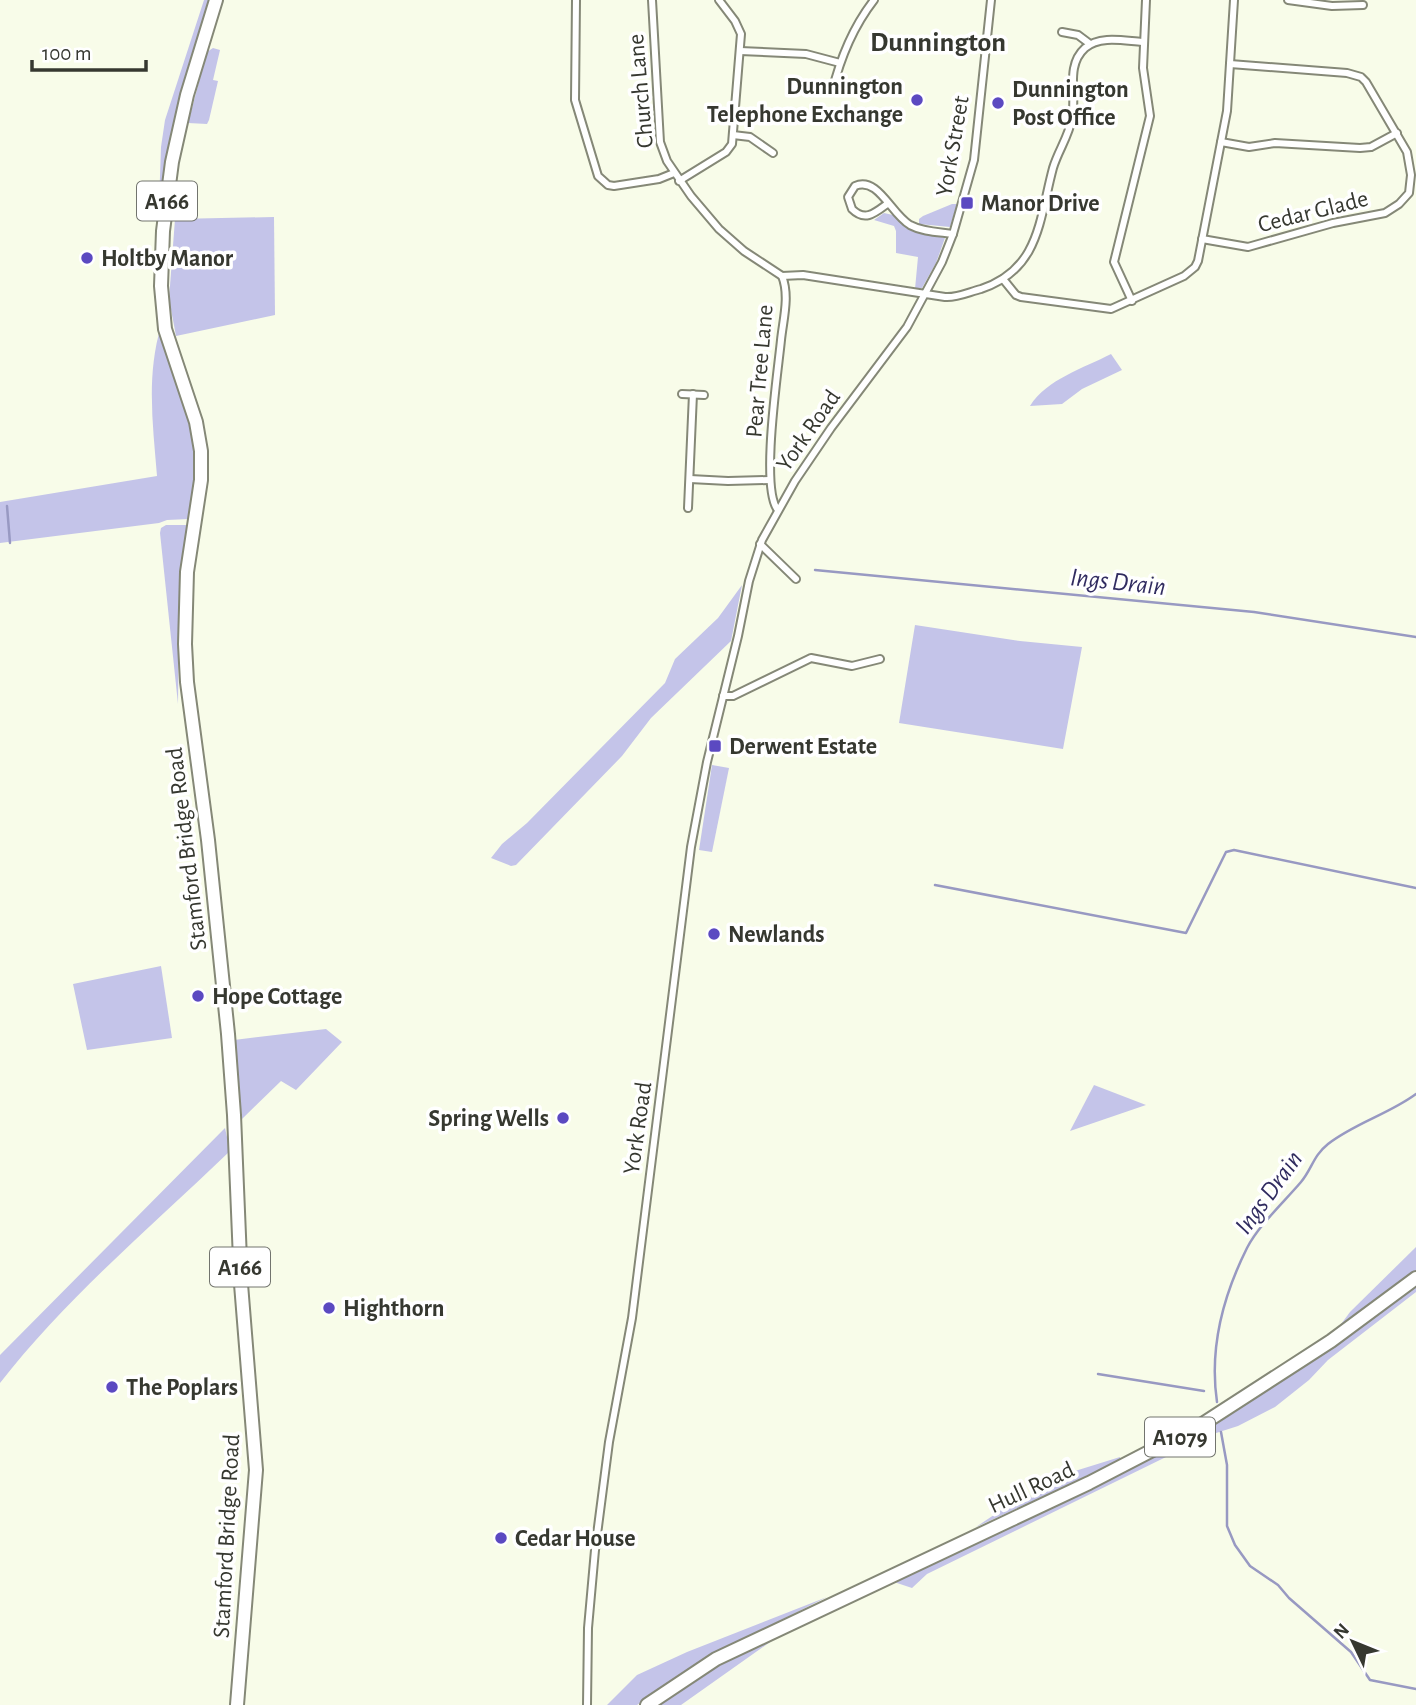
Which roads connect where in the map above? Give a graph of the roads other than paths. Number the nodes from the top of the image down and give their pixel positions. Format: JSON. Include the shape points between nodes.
{"nodes":[{"id":1,"x":216,"y":0,"type":"edge"},
{"id":2,"x":576,"y":0,"type":"edge"},
{"id":3,"x":652,"y":0,"type":"edge"},
{"id":4,"x":719,"y":0,"type":"edge"},
{"id":5,"x":874,"y":0,"type":"edge"},
{"id":6,"x":991,"y":0,"type":"edge"},
{"id":7,"x":1146,"y":0,"type":"edge"},
{"id":8,"x":1234,"y":0,"type":"edge"},
{"id":9,"x":1288,"y":0,"type":"edge"},
{"id":10,"x":1363,"y":5,"type":"dead end"},
{"id":11,"x":1062,"y":32,"type":"dead end"},
{"id":12,"x":1142,"y":41,"type":"junction"},
{"id":13,"x":1090,"y":44,"type":"junction"},
{"id":14,"x":740,"y":51,"type":"junction"},
{"id":15,"x":840,"y":63,"type":"junction"},
{"id":16,"x":1230,"y":64,"type":"junction"},
{"id":17,"x":832,"y":92,"type":"dead end"},
{"id":18,"x":1397,"y":134,"type":"junction"},
{"id":19,"x":733,"y":135,"type":"junction"},
{"id":20,"x":1221,"y":142,"type":"junction"},
{"id":21,"x":773,"y":153,"type":"dead end"},
{"id":22,"x":674,"y":173,"type":"junction"},
{"id":23,"x":679,"y":181,"type":"junction"},
{"id":24,"x":1413,"y":187,"type":"edge"},
{"id":25,"x":887,"y":204,"type":"junction"},
{"id":26,"x":953,"y":234,"type":"junction"},
{"id":27,"x":1202,"y":239,"type":"junction"},
{"id":28,"x":782,"y":276,"type":"junction"},
{"id":29,"x":1003,"y":279,"type":"junction"},
{"id":30,"x":927,"y":293,"type":"junction"},
{"id":31,"x":1132,"y":301,"type":"junction"},
{"id":32,"x":682,"y":394,"type":"dead end"},
{"id":33,"x":693,"y":394,"type":"junction"},
{"id":34,"x":704,"y":395,"type":"dead end"},
{"id":35,"x":690,"y":478,"type":"junction"},
{"id":36,"x":769,"y":480,"type":"junction"},
{"id":37,"x":688,"y":508,"type":"dead end"},
{"id":38,"x":778,"y":510,"type":"junction"},
{"id":39,"x":761,"y":544,"type":"junction"},
{"id":40,"x":796,"y":579,"type":"dead end"},
{"id":41,"x":880,"y":659,"type":"dead end"},
{"id":42,"x":723,"y":696,"type":"junction"},
{"id":43,"x":1416,"y":1278,"type":"edge"},
{"id":44,"x":237,"y":1705,"type":"edge"},
{"id":45,"x":587,"y":1705,"type":"edge"},
{"id":46,"x":647,"y":1705,"type":"edge"}],
"edges":[{"from":1,"to":44,"type":"highway","name":"Stamford Bridge Road","number":"A166","via":[[172,162],[161,286],[165,329],[201,451],[187,572],[186,670],[229,1047],[256,1470]]},
{"from":2,"to":22,"type":"street","via":[[575,100],[598,176],[614,186]]},
{"from":3,"to":22,"type":"street","name":"Church Lane","via":[[660,142]]},
{"from":4,"to":14,"type":"street","via":[[739,27]]},
{"from":5,"to":15,"type":"street"},
{"from":6,"to":26,"type":"street","name":"York Street","via":[[974,160]]},
{"from":7,"to":12,"type":"street"},
{"from":8,"to":16,"type":"street"},
{"from":9,"to":10,"type":"street"},
{"from":11,"to":13,"type":"street","via":[[1079,35]]},
{"from":12,"to":13,"type":"street"},
{"from":12,"to":31,"type":"street","via":[[1150,117],[1114,262]]},
{"from":13,"to":29,"type":"street","via":[[1074,64],[1072,118],[1030,248],[1021,264]]},
{"from":14,"to":15,"type":"street","via":[[806,54]]},
{"from":14,"to":19,"type":"street"},
{"from":15,"to":17,"type":"street"},
{"from":16,"to":18,"type":"street","name":"Cedar Glade","via":[[1355,75],[1366,82]]},
{"from":16,"to":20,"type":"street"},
{"from":18,"to":20,"type":"street","via":[[1360,148],[1275,143],[1249,147]]},
{"from":18,"to":24,"type":"street","name":"Cedar Glade","via":[[1410,160]]},
{"from":19,"to":21,"type":"street","via":[[750,137]]},
{"from":19,"to":23,"type":"street","via":[[730,149]]},
{"from":20,"to":27,"type":"street"},
{"from":22,"to":23,"type":"street","name":"Church Lane"},
{"from":23,"to":28,"type":"street","name":"Church Lane","via":[[719,229]]},
{"from":24,"to":27,"type":"street","name":"Cedar Glade","via":[[1385,212],[1257,246]]},
{"from":25,"to":25,"type":"street","via":[[867,184],[855,186],[848,197],[852,209],[863,216]]},
{"from":25,"to":26,"type":"street","via":[[913,226]]},
{"from":26,"to":30,"type":"street","name":"York Street"},
{"from":27,"to":31,"type":"street","via":[[1198,261],[1190,272]]},
{"from":28,"to":30,"type":"street"},
{"from":28,"to":36,"type":"street","name":"Pear Tree Lane","via":[[785,307]]},
{"from":29,"to":30,"type":"street","via":[[952,298]]},
{"from":29,"to":31,"type":"street","via":[[1021,297],[1101,309]]},
{"from":30,"to":38,"type":"street","name":"York Road","via":[[908,327],[809,459]]},
{"from":32,"to":33,"type":"street"},
{"from":33,"to":34,"type":"street"},
{"from":33,"to":35,"type":"street"},
{"from":35,"to":36,"type":"street"},
{"from":35,"to":37,"type":"street"},
{"from":36,"to":38,"type":"street","name":"Pear Tree Lane"},
{"from":38,"to":39,"type":"street","name":"York Road"},
{"from":39,"to":40,"type":"street"},
{"from":39,"to":42,"type":"street","name":"York Road"},
{"from":41,"to":42,"type":"street","via":[[852,666],[811,658],[733,696]]},
{"from":42,"to":45,"type":"street","name":"York Road","via":[[688,870],[632,1318],[609,1441],[588,1628]]},
{"from":43,"to":46,"type":"highway","name":"Hull Road","number":"A1079","via":[[1332,1340],[1201,1425],[1089,1483],[716,1659]]}]}
